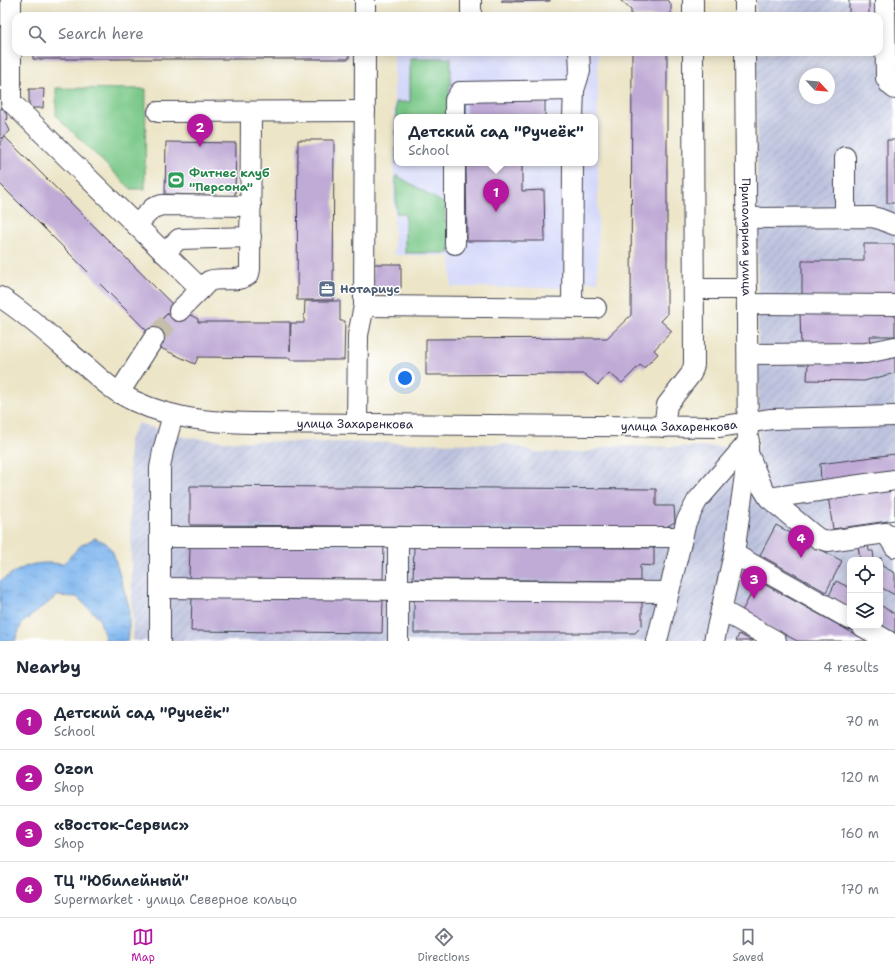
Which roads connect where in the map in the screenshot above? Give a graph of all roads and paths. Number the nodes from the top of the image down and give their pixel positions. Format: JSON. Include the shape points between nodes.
{"nodes":[{"id":1,"x":11,"y":0,"type":"edge"},
{"id":2,"x":365,"y":0,"type":"edge"},
{"id":3,"x":471,"y":0,"type":"edge"},
{"id":4,"x":693,"y":0,"type":"edge"},
{"id":5,"x":745,"y":0,"type":"edge"},
{"id":6,"x":885,"y":0,"type":"edge"},
{"id":7,"x":365,"y":12,"type":"edge"},
{"id":8,"x":471,"y":12,"type":"edge"},
{"id":9,"x":693,"y":12,"type":"edge"},
{"id":10,"x":745,"y":12,"type":"edge"},
{"id":11,"x":365,"y":56,"type":"edge"},
{"id":12,"x":579,"y":56,"type":"edge"},
{"id":13,"x":693,"y":56,"type":"edge"},
{"id":14,"x":745,"y":56,"type":"edge"},
{"id":15,"x":895,"y":89,"type":"edge"},
{"id":16,"x":574,"y":90,"type":"junction"},
{"id":17,"x":6,"y":104,"type":"edge"},
{"id":18,"x":365,"y":111,"type":"junction"},
{"id":19,"x":158,"y":112,"type":"dead end"},
{"id":20,"x":250,"y":112,"type":"junction"},
{"id":21,"x":455,"y":114,"type":"edge"},
{"id":22,"x":573,"y":114,"type":"edge"},
{"id":23,"x":845,"y":157,"type":"dead end"},
{"id":24,"x":455,"y":166,"type":"edge"},
{"id":25,"x":573,"y":166,"type":"edge"},
{"id":26,"x":251,"y":206,"type":"junction"},
{"id":27,"x":747,"y":218,"type":"junction"},
{"id":28,"x":845,"y":218,"type":"junction"},
{"id":29,"x":136,"y":225,"type":"junction"},
{"id":30,"x":895,"y":225,"type":"edge"},
{"id":31,"x":250,"y":237,"type":"junction"},
{"id":32,"x":456,"y":244,"type":"dead end"},
{"id":33,"x":164,"y":253,"type":"junction"},
{"id":34,"x":201,"y":289,"type":"junction"},
{"id":35,"x":694,"y":289,"type":"junction"},
{"id":36,"x":0,"y":297,"type":"edge"},
{"id":37,"x":747,"y":297,"type":"junction"},
{"id":38,"x":895,"y":305,"type":"edge"},
{"id":39,"x":364,"y":306,"type":"junction"},
{"id":40,"x":572,"y":308,"type":"junction"},
{"id":41,"x":596,"y":308,"type":"dead end"},
{"id":42,"x":179,"y":311,"type":"tunnel mouth"},
{"id":43,"x":154,"y":338,"type":"tunnel mouth"},
{"id":44,"x":895,"y":347,"type":"edge"},
{"id":45,"x":748,"y":354,"type":"junction"},
{"id":46,"x":119,"y":392,"type":"junction"},
{"id":47,"x":173,"y":415,"type":"junction"},
{"id":48,"x":895,"y":416,"type":"edge"},
{"id":49,"x":357,"y":424,"type":"junction"},
{"id":50,"x":664,"y":427,"type":"junction"},
{"id":51,"x":749,"y":439,"type":"junction"},
{"id":52,"x":895,"y":480,"type":"edge"},
{"id":53,"x":769,"y":498,"type":"junction"},
{"id":54,"x":160,"y":537,"type":"junction"},
{"id":55,"x":398,"y":537,"type":"junction"},
{"id":56,"x":682,"y":537,"type":"junction"},
{"id":57,"x":892,"y":537,"type":"edge"},
{"id":58,"x":734,"y":554,"type":"junction"},
{"id":59,"x":160,"y":588,"type":"junction"},
{"id":60,"x":398,"y":590,"type":"junction"},
{"id":61,"x":669,"y":592,"type":"junction"},
{"id":62,"x":721,"y":610,"type":"junction"},
{"id":63,"x":847,"y":617,"type":"edge"},
{"id":64,"x":867,"y":629,"type":"edge"},
{"id":65,"x":160,"y":641,"type":"edge"},
{"id":66,"x":398,"y":641,"type":"edge"},
{"id":67,"x":657,"y":641,"type":"edge"},
{"id":68,"x":714,"y":641,"type":"edge"},
{"id":69,"x":776,"y":641,"type":"edge"},
{"id":70,"x":888,"y":641,"type":"edge"}],
"edges":[{"from":1,"to":17,"type":"street"},
{"from":2,"to":7,"type":"street"},
{"from":3,"to":8,"type":"street"},
{"from":4,"to":9,"type":"street"},
{"from":5,"to":10,"type":"street"},
{"from":6,"to":15,"type":"street","via":[[886,78]]},
{"from":11,"to":18,"type":"street"},
{"from":12,"to":16,"type":"street","via":[[580,71]]},
{"from":13,"to":35,"type":"street"},
{"from":14,"to":27,"type":"street","name":"Приполярная улица"},
{"from":16,"to":21,"type":"street","via":[[460,92],[455,100]]},
{"from":16,"to":22,"type":"street"},
{"from":17,"to":29,"type":"street"},
{"from":18,"to":20,"type":"street"},
{"from":18,"to":39,"type":"street"},
{"from":19,"to":20,"type":"street"},
{"from":20,"to":26,"type":"street"},
{"from":23,"to":28,"type":"street"},
{"from":24,"to":32,"type":"street"},
{"from":25,"to":40,"type":"street"},
{"from":26,"to":29,"type":"street","via":[[162,205],[153,208]]},
{"from":26,"to":31,"type":"street"},
{"from":27,"to":28,"type":"street"},
{"from":27,"to":37,"type":"street","name":"Приполярная улица"},
{"from":28,"to":30,"type":"street","via":[[872,217]]},
{"from":29,"to":33,"type":"street"},
{"from":31,"to":33,"type":"street","via":[[179,239]]},
{"from":31,"to":34,"type":"street","via":[[249,274],[241,279],[214,279]]},
{"from":33,"to":34,"type":"street"},
{"from":34,"to":42,"type":"street"},
{"from":35,"to":37,"type":"street"},
{"from":35,"to":50,"type":"street","via":[[693,370],[666,405]]},
{"from":36,"to":46,"type":"street","name":"улица Захаренкова"},
{"from":37,"to":38,"type":"street"},
{"from":37,"to":45,"type":"street","name":"Приполярная улица"},
{"from":39,"to":40,"type":"street"},
{"from":39,"to":49,"type":"street","via":[[358,335]]},
{"from":40,"to":41,"type":"street"},
{"from":43,"to":46,"type":"street"},
{"from":44,"to":45,"type":"street","via":[[866,354]]},
{"from":45,"to":51,"type":"street","name":"Приполярная улица"},
{"from":46,"to":47,"type":"street","name":"улица Захаренкова","via":[[138,403]]},
{"from":47,"to":49,"type":"street","name":"улица Захаренкова","via":[[220,422]]},
{"from":47,"to":54,"type":"street","via":[[161,460]]},
{"from":48,"to":51,"type":"street","name":"улица Захаренкова","via":[[771,419]]},
{"from":49,"to":50,"type":"street","name":"улица Захаренкова"},
{"from":50,"to":51,"type":"street","name":"улица Захаренкова","via":[[718,427]]},
{"from":51,"to":53,"type":"street","via":[[762,487]]},
{"from":51,"to":56,"type":"street","via":[[697,501],[686,522]]},
{"from":51,"to":58,"type":"street"},
{"from":52,"to":53,"type":"street"},
{"from":53,"to":57,"type":"street","via":[[819,539],[828,541]]},
{"from":54,"to":55,"type":"street"},
{"from":54,"to":59,"type":"street"},
{"from":55,"to":56,"type":"street"},
{"from":55,"to":60,"type":"street"},
{"from":56,"to":61,"type":"street"},
{"from":58,"to":62,"type":"street"},
{"from":58,"to":63,"type":"street"},
{"from":59,"to":60,"type":"street"},
{"from":59,"to":65,"type":"street"},
{"from":60,"to":61,"type":"street"},
{"from":60,"to":66,"type":"street"},
{"from":61,"to":67,"type":"street"},
{"from":62,"to":68,"type":"street"},
{"from":62,"to":69,"type":"street"},
{"from":64,"to":70,"type":"street"}]}
